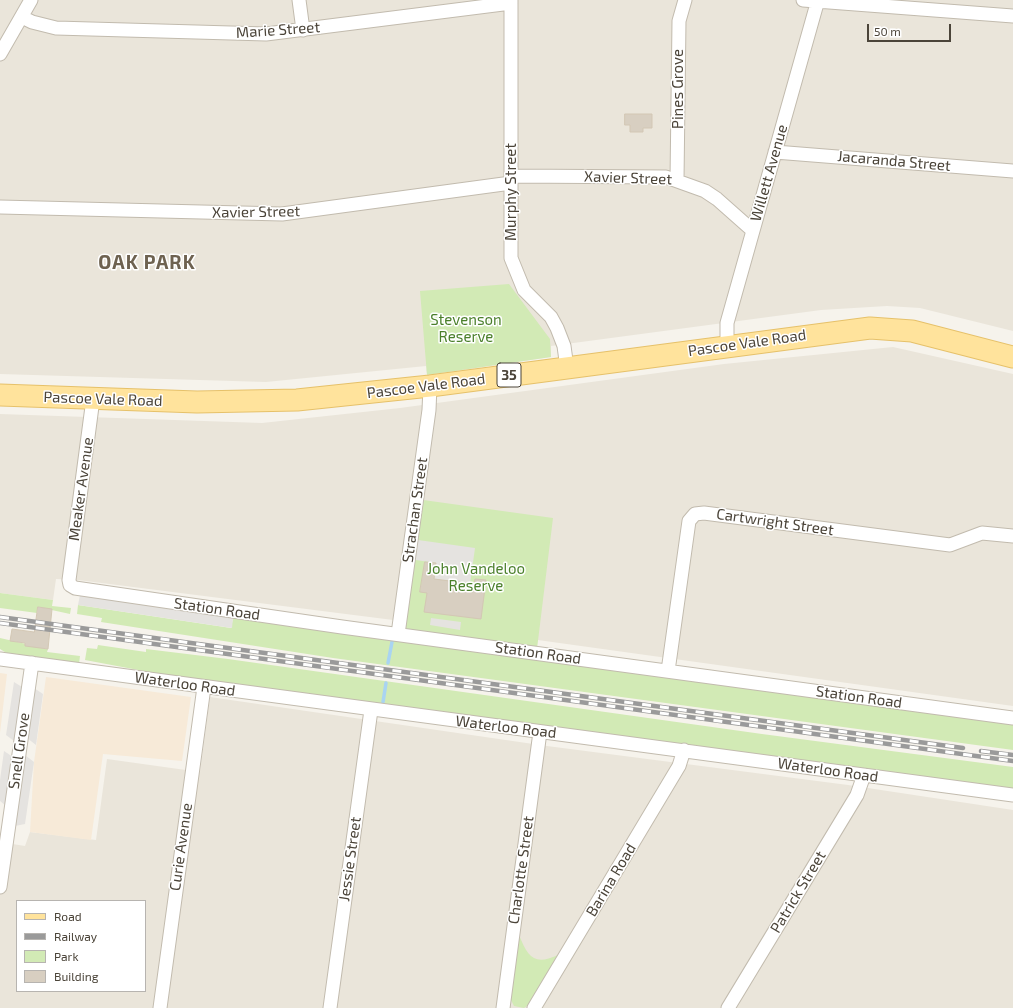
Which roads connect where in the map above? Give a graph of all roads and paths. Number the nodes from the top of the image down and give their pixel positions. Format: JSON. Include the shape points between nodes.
{"nodes":[{"id":1,"x":32,"y":0,"type":"edge"},
{"id":2,"x":299,"y":0,"type":"edge"},
{"id":3,"x":685,"y":0,"type":"edge"},
{"id":4,"x":803,"y":0,"type":"edge"},
{"id":5,"x":818,"y":1,"type":"edge"},
{"id":6,"x":511,"y":2,"type":"edge"},
{"id":7,"x":22,"y":16,"type":"junction"},
{"id":8,"x":1013,"y":16,"type":"edge"},
{"id":9,"x":303,"y":30,"type":"junction"},
{"id":10,"x":0,"y":54,"type":"edge"},
{"id":11,"x":775,"y":152,"type":"junction"},
{"id":12,"x":1013,"y":171,"type":"edge"},
{"id":13,"x":511,"y":180,"type":"junction"},
{"id":14,"x":678,"y":180,"type":"junction"},
{"id":15,"x":0,"y":207,"type":"edge"},
{"id":16,"x":752,"y":230,"type":"junction"},
{"id":17,"x":727,"y":346,"type":"junction"},
{"id":18,"x":1013,"y":357,"type":"edge"},
{"id":19,"x":567,"y":368,"type":"junction"},
{"id":20,"x":430,"y":386,"type":"junction"},
{"id":21,"x":0,"y":395,"type":"edge"},
{"id":22,"x":93,"y":399,"type":"junction"},
{"id":23,"x":1013,"y":536,"type":"edge"},
{"id":24,"x":68,"y":580,"type":"joint"},
{"id":25,"x":398,"y":634,"type":"junction"},
{"id":26,"x":0,"y":659,"type":"edge"},
{"id":27,"x":32,"y":663,"type":"junction"},
{"id":28,"x":668,"y":671,"type":"junction"},
{"id":29,"x":204,"y":687,"type":"junction"},
{"id":30,"x":371,"y":710,"type":"junction"},
{"id":31,"x":1013,"y":718,"type":"edge"},
{"id":32,"x":540,"y":732,"type":"junction"},
{"id":33,"x":684,"y":750,"type":"junction"},
{"id":34,"x":864,"y":775,"type":"junction"},
{"id":35,"x":1013,"y":794,"type":"edge"},
{"id":36,"x":4,"y":831,"type":"edge"},
{"id":37,"x":0,"y":887,"type":"edge"},
{"id":38,"x":160,"y":1008,"type":"edge"},
{"id":39,"x":330,"y":1008,"type":"edge"},
{"id":40,"x":503,"y":1008,"type":"edge"},
{"id":41,"x":534,"y":1008,"type":"edge"},
{"id":42,"x":728,"y":1008,"type":"edge"}],
"edges":[{"from":1,"to":7,"type":"street"},
{"from":2,"to":9,"type":"street"},
{"from":3,"to":14,"type":"street","name":"Pines Grove","via":[[679,21]]},
{"from":4,"to":5,"type":"street"},
{"from":5,"to":8,"type":"street"},
{"from":5,"to":11,"type":"street","name":"Willett Avenue"},
{"from":6,"to":9,"type":"street","name":"Marie Street"},
{"from":6,"to":13,"type":"street","name":"Murphy Street"},
{"from":7,"to":9,"type":"street","name":"Marie Street","via":[[32,22],[56,28],[259,34]]},
{"from":7,"to":10,"type":"street"},
{"from":11,"to":12,"type":"street","name":"Jacaranda Street"},
{"from":11,"to":16,"type":"street","name":"Willett Avenue"},
{"from":13,"to":14,"type":"street","name":"Xavier Street","via":[[652,177]]},
{"from":13,"to":15,"type":"street","name":"Xavier Street","via":[[282,214]]},
{"from":13,"to":19,"type":"street","name":"Murphy Street","via":[[511,258],[524,290],[558,328]]},
{"from":14,"to":16,"type":"street","name":"Xavier Street","via":[[718,199]]},
{"from":16,"to":17,"type":"street","name":"Willett Avenue","via":[[725,330]]},
{"from":17,"to":18,"type":"main road","name":"Pascoe Vale Road","number":"35","via":[[882,327],[921,332]]},
{"from":17,"to":19,"type":"main road","name":"Pascoe Vale Road","number":"35"},
{"from":19,"to":20,"type":"main road","name":"Pascoe Vale Road","number":"35"},
{"from":20,"to":22,"type":"main road","name":"Pascoe Vale Road","number":"35","via":[[298,400],[253,402]]},
{"from":20,"to":25,"type":"street","name":"Strachan Street","via":[[429,410]]},
{"from":21,"to":22,"type":"main road","name":"Pascoe Vale Road","number":"35"},
{"from":22,"to":24,"type":"street","name":"Meaker Avenue"},
{"from":23,"to":28,"type":"street","name":"Cartwright Street","via":[[982,533],[950,545],[704,513],[695,514],[689,520]]},
{"from":24,"to":25,"type":"street","name":"Station Road","via":[[73,587],[93,591]]},
{"from":25,"to":28,"type":"street","name":"Station Road"},
{"from":26,"to":27,"type":"street","name":"Waterloo Road"},
{"from":27,"to":29,"type":"street","name":"Waterloo Road"},
{"from":27,"to":36,"type":"street","name":"Snell Grove"},
{"from":28,"to":31,"type":"street","name":"Station Road"},
{"from":29,"to":30,"type":"street","name":"Waterloo Road"},
{"from":29,"to":38,"type":"street","name":"Curie Avenue"},
{"from":30,"to":32,"type":"street","name":"Waterloo Road"},
{"from":30,"to":39,"type":"street","name":"Jessie Street"},
{"from":32,"to":33,"type":"street","name":"Waterloo Road"},
{"from":32,"to":40,"type":"street","name":"Charlotte Street"},
{"from":33,"to":34,"type":"street","name":"Waterloo Road"},
{"from":33,"to":41,"type":"street","name":"Barina Road","via":[[679,766]]},
{"from":34,"to":35,"type":"street","name":"Waterloo Road"},
{"from":34,"to":42,"type":"street","name":"Patrick Street","via":[[857,795]]},
{"from":36,"to":37,"type":"street","name":"Snell Grove"}]}
